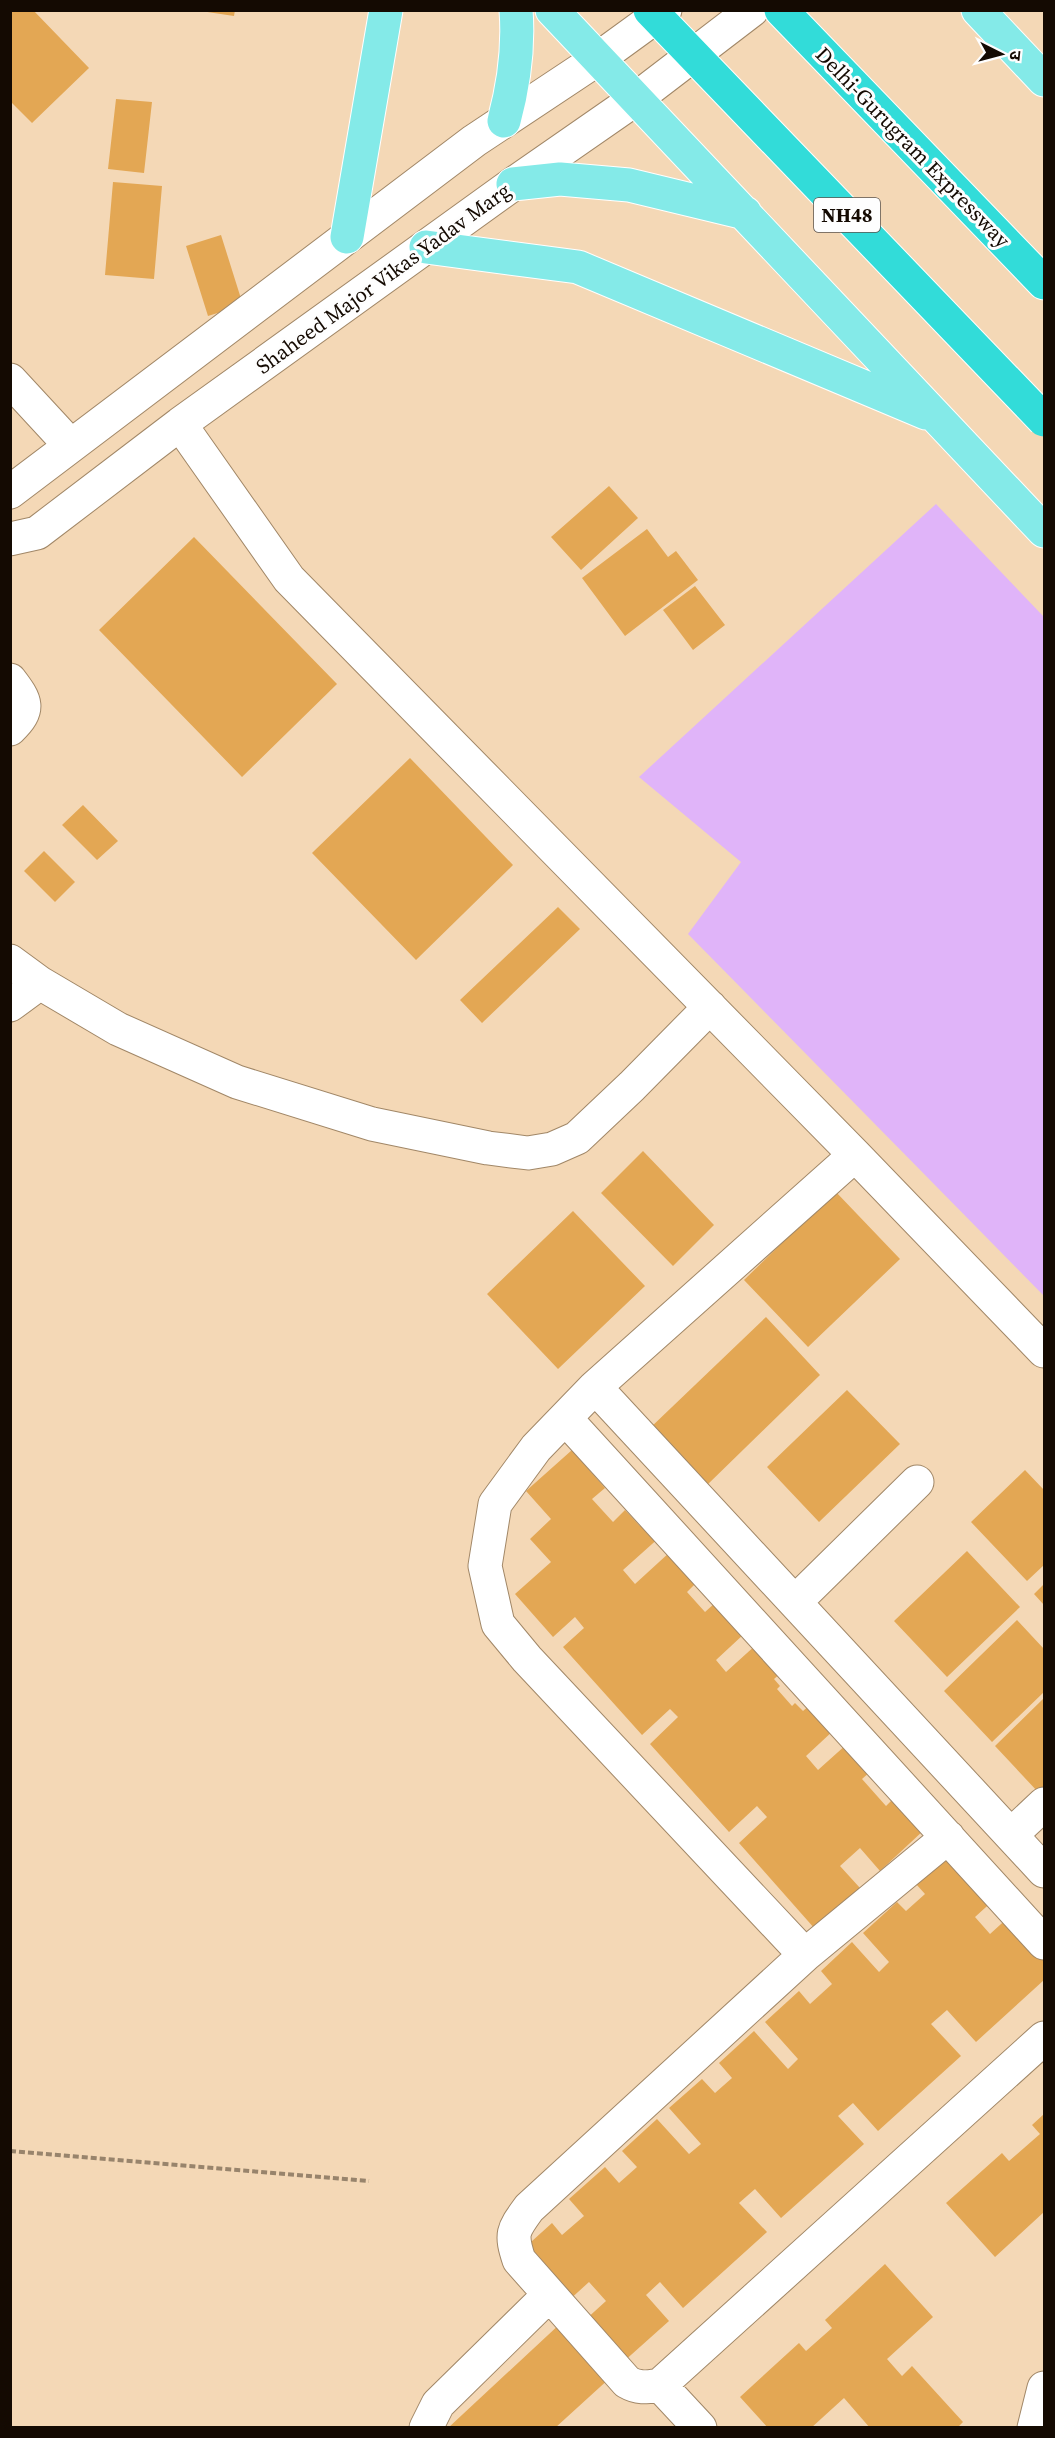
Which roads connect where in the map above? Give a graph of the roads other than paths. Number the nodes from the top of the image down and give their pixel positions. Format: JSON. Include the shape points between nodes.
{"nodes":[{"id":1,"x":386,"y":10,"type":"edge"},
{"id":2,"x":516,"y":10,"type":"edge"},
{"id":3,"x":552,"y":10,"type":"edge"},
{"id":4,"x":651,"y":10,"type":"edge"},
{"id":5,"x":665,"y":10,"type":"edge"},
{"id":6,"x":752,"y":10,"type":"edge"},
{"id":7,"x":781,"y":10,"type":"edge"},
{"id":8,"x":978,"y":10,"type":"edge"},
{"id":9,"x":1003,"y":26,"type":"edge"},
{"id":10,"x":599,"y":58,"type":"junction"},
{"id":11,"x":1044,"y":80,"type":"edge"},
{"id":12,"x":638,"y":98,"type":"junction"},
{"id":13,"x":504,"y":121,"type":"junction"},
{"id":14,"x":513,"y":184,"type":"junction"},
{"id":15,"x":745,"y":213,"type":"junction"},
{"id":16,"x":347,"y":237,"type":"junction"},
{"id":17,"x":426,"y":247,"type":"junction"},
{"id":18,"x":1044,"y":283,"type":"edge"},
{"id":19,"x":10,"y":380,"type":"edge"},
{"id":20,"x":938,"y":419,"type":"junction"},
{"id":21,"x":1044,"y":420,"type":"edge"},
{"id":22,"x":180,"y":424,"type":"junction"},
{"id":23,"x":71,"y":446,"type":"junction"},
{"id":24,"x":10,"y":492,"type":"edge"},
{"id":25,"x":1044,"y":531,"type":"edge"},
{"id":26,"x":10,"y":539,"type":"edge"},
{"id":27,"x":10,"y":680,"type":"edge"},
{"id":28,"x":10,"y":729,"type":"edge"},
{"id":29,"x":10,"y":961,"type":"edge"},
{"id":30,"x":40,"y":983,"type":"junction"},
{"id":31,"x":10,"y":1005,"type":"edge"},
{"id":32,"x":710,"y":1007,"type":"junction"},
{"id":33,"x":855,"y":1155,"type":"junction"},
{"id":34,"x":1044,"y":1351,"type":"edge"},
{"id":35,"x":595,"y":1387,"type":"junction"},
{"id":36,"x":565,"y":1418,"type":"junction"},
{"id":37,"x":917,"y":1482,"type":"dead end"},
{"id":38,"x":795,"y":1602,"type":"junction"},
{"id":39,"x":1044,"y":1804,"type":"edge"},
{"id":40,"x":1011,"y":1835,"type":"junction"},
{"id":41,"x":948,"y":1837,"type":"junction"},
{"id":42,"x":1044,"y":1871,"type":"edge"},
{"id":43,"x":1044,"y":1943,"type":"edge"},
{"id":44,"x":805,"y":1955,"type":"junction"},
{"id":45,"x":1044,"y":2038,"type":"edge"},
{"id":46,"x":549,"y":2295,"type":"junction"},
{"id":47,"x":660,"y":2385,"type":"junction"},
{"id":48,"x":1044,"y":2388,"type":"edge"},
{"id":49,"x":426,"y":2427,"type":"edge"},
{"id":50,"x":700,"y":2427,"type":"edge"},
{"id":51,"x":1034,"y":2427,"type":"edge"}],
"edges":[{"from":1,"to":16,"type":"main road"},
{"from":2,"to":13,"type":"main road","via":[[514,82]]},
{"from":3,"to":10,"type":"main road"},
{"from":4,"to":21,"type":"highway","number":"NH48","bridge":true},
{"from":5,"to":10,"type":"street"},
{"from":6,"to":12,"type":"street","name":"Shaheed Major Vikas Yadav Marg"},
{"from":7,"to":18,"type":"highway","name":"Delhi-Gurugram Expressway"},
{"from":8,"to":9,"type":"main road"},
{"from":9,"to":11,"type":"main road"},
{"from":10,"to":12,"type":"main road"},
{"from":10,"to":13,"type":"street"},
{"from":12,"to":14,"type":"street","name":"Shaheed Major Vikas Yadav Marg"},
{"from":12,"to":15,"type":"main road"},
{"from":13,"to":16,"type":"street"},
{"from":14,"to":15,"type":"main road","via":[[560,179],[629,185]]},
{"from":14,"to":17,"type":"street","name":"Shaheed Major Vikas Yadav Marg"},
{"from":15,"to":20,"type":"main road"},
{"from":16,"to":23,"type":"street"},
{"from":17,"to":20,"type":"main road","via":[[578,267]]},
{"from":17,"to":22,"type":"street","name":"Shaheed Major Vikas Yadav Marg"},
{"from":19,"to":23,"type":"street"},
{"from":20,"to":25,"type":"main road"},
{"from":22,"to":26,"type":"street","name":"Shaheed Major Vikas Yadav Marg","via":[[37,533]]},
{"from":22,"to":32,"type":"street","via":[[289,579]]},
{"from":23,"to":24,"type":"street"},
{"from":27,"to":28,"type":"street","via":[[23,698],[25,710]]},
{"from":29,"to":30,"type":"street"},
{"from":30,"to":31,"type":"street"},
{"from":30,"to":32,"type":"street","via":[[118,1029],[237,1082],[372,1124],[528,1153],[552,1149],[577,1138]]},
{"from":32,"to":33,"type":"street"},
{"from":33,"to":34,"type":"street"},
{"from":33,"to":35,"type":"street"},
{"from":35,"to":36,"type":"street"},
{"from":35,"to":38,"type":"street"},
{"from":36,"to":41,"type":"street"},
{"from":36,"to":44,"type":"street","via":[[536,1448],[495,1504],[485,1566],[498,1623],[527,1659]]},
{"from":37,"to":38,"type":"street"},
{"from":38,"to":40,"type":"street"},
{"from":39,"to":40,"type":"street"},
{"from":40,"to":42,"type":"street"},
{"from":41,"to":43,"type":"street"},
{"from":41,"to":44,"type":"street"},
{"from":44,"to":46,"type":"street","via":[[530,2208],[517,2225],[512,2240],[519,2260]]},
{"from":45,"to":47,"type":"street"},
{"from":46,"to":47,"type":"street","via":[[627,2382],[645,2388]]},
{"from":46,"to":49,"type":"street","via":[[438,2404]]},
{"from":47,"to":50,"type":"street"},
{"from":48,"to":51,"type":"street"}]}
